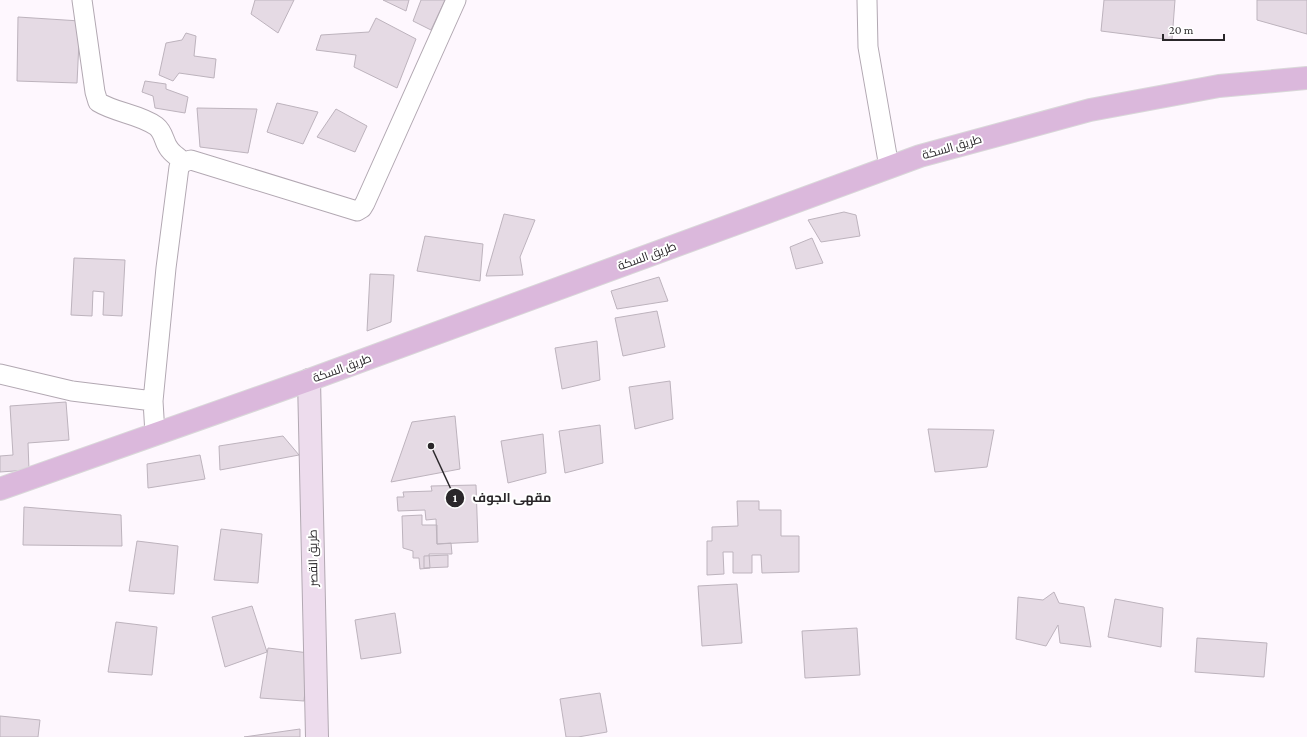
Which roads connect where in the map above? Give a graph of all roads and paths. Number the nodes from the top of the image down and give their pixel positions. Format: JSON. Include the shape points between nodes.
{"nodes":[{"id":1,"x":82,"y":0,"type":"edge"},
{"id":2,"x":456,"y":0,"type":"edge"},
{"id":3,"x":868,"y":0,"type":"edge"},
{"id":4,"x":1307,"y":78,"type":"edge"},
{"id":5,"x":184,"y":162,"type":"junction"},
{"id":6,"x":889,"y":167,"type":"junction"},
{"id":7,"x":0,"y":374,"type":"edge"},
{"id":8,"x":309,"y":380,"type":"junction"},
{"id":9,"x":153,"y":401,"type":"junction"},
{"id":10,"x":155,"y":434,"type":"junction"},
{"id":11,"x":0,"y":489,"type":"edge"},
{"id":12,"x":317,"y":737,"type":"edge"}],
"edges":[{"from":1,"to":5,"type":"street","via":[[98,102],[156,126],[163,133],[170,151]]},
{"from":2,"to":5,"type":"street","via":[[365,203],[357,211],[191,160]]},
{"from":3,"to":6,"type":"street","via":[[868,47]]},
{"from":4,"to":6,"type":"main road","name":"طريق السكة","via":[[1219,86],[1090,110],[920,156]]},
{"from":5,"to":9,"type":"street","via":[[179,167]]},
{"from":6,"to":8,"type":"main road","name":"طريق السكة"},
{"from":7,"to":9,"type":"street","via":[[72,391]]},
{"from":8,"to":10,"type":"main road","name":"طريق السكة"},
{"from":8,"to":12,"type":"street","name":"طريق القصر"},
{"from":9,"to":10,"type":"street"},
{"from":10,"to":11,"type":"main road","name":"طريق السكة"}]}
